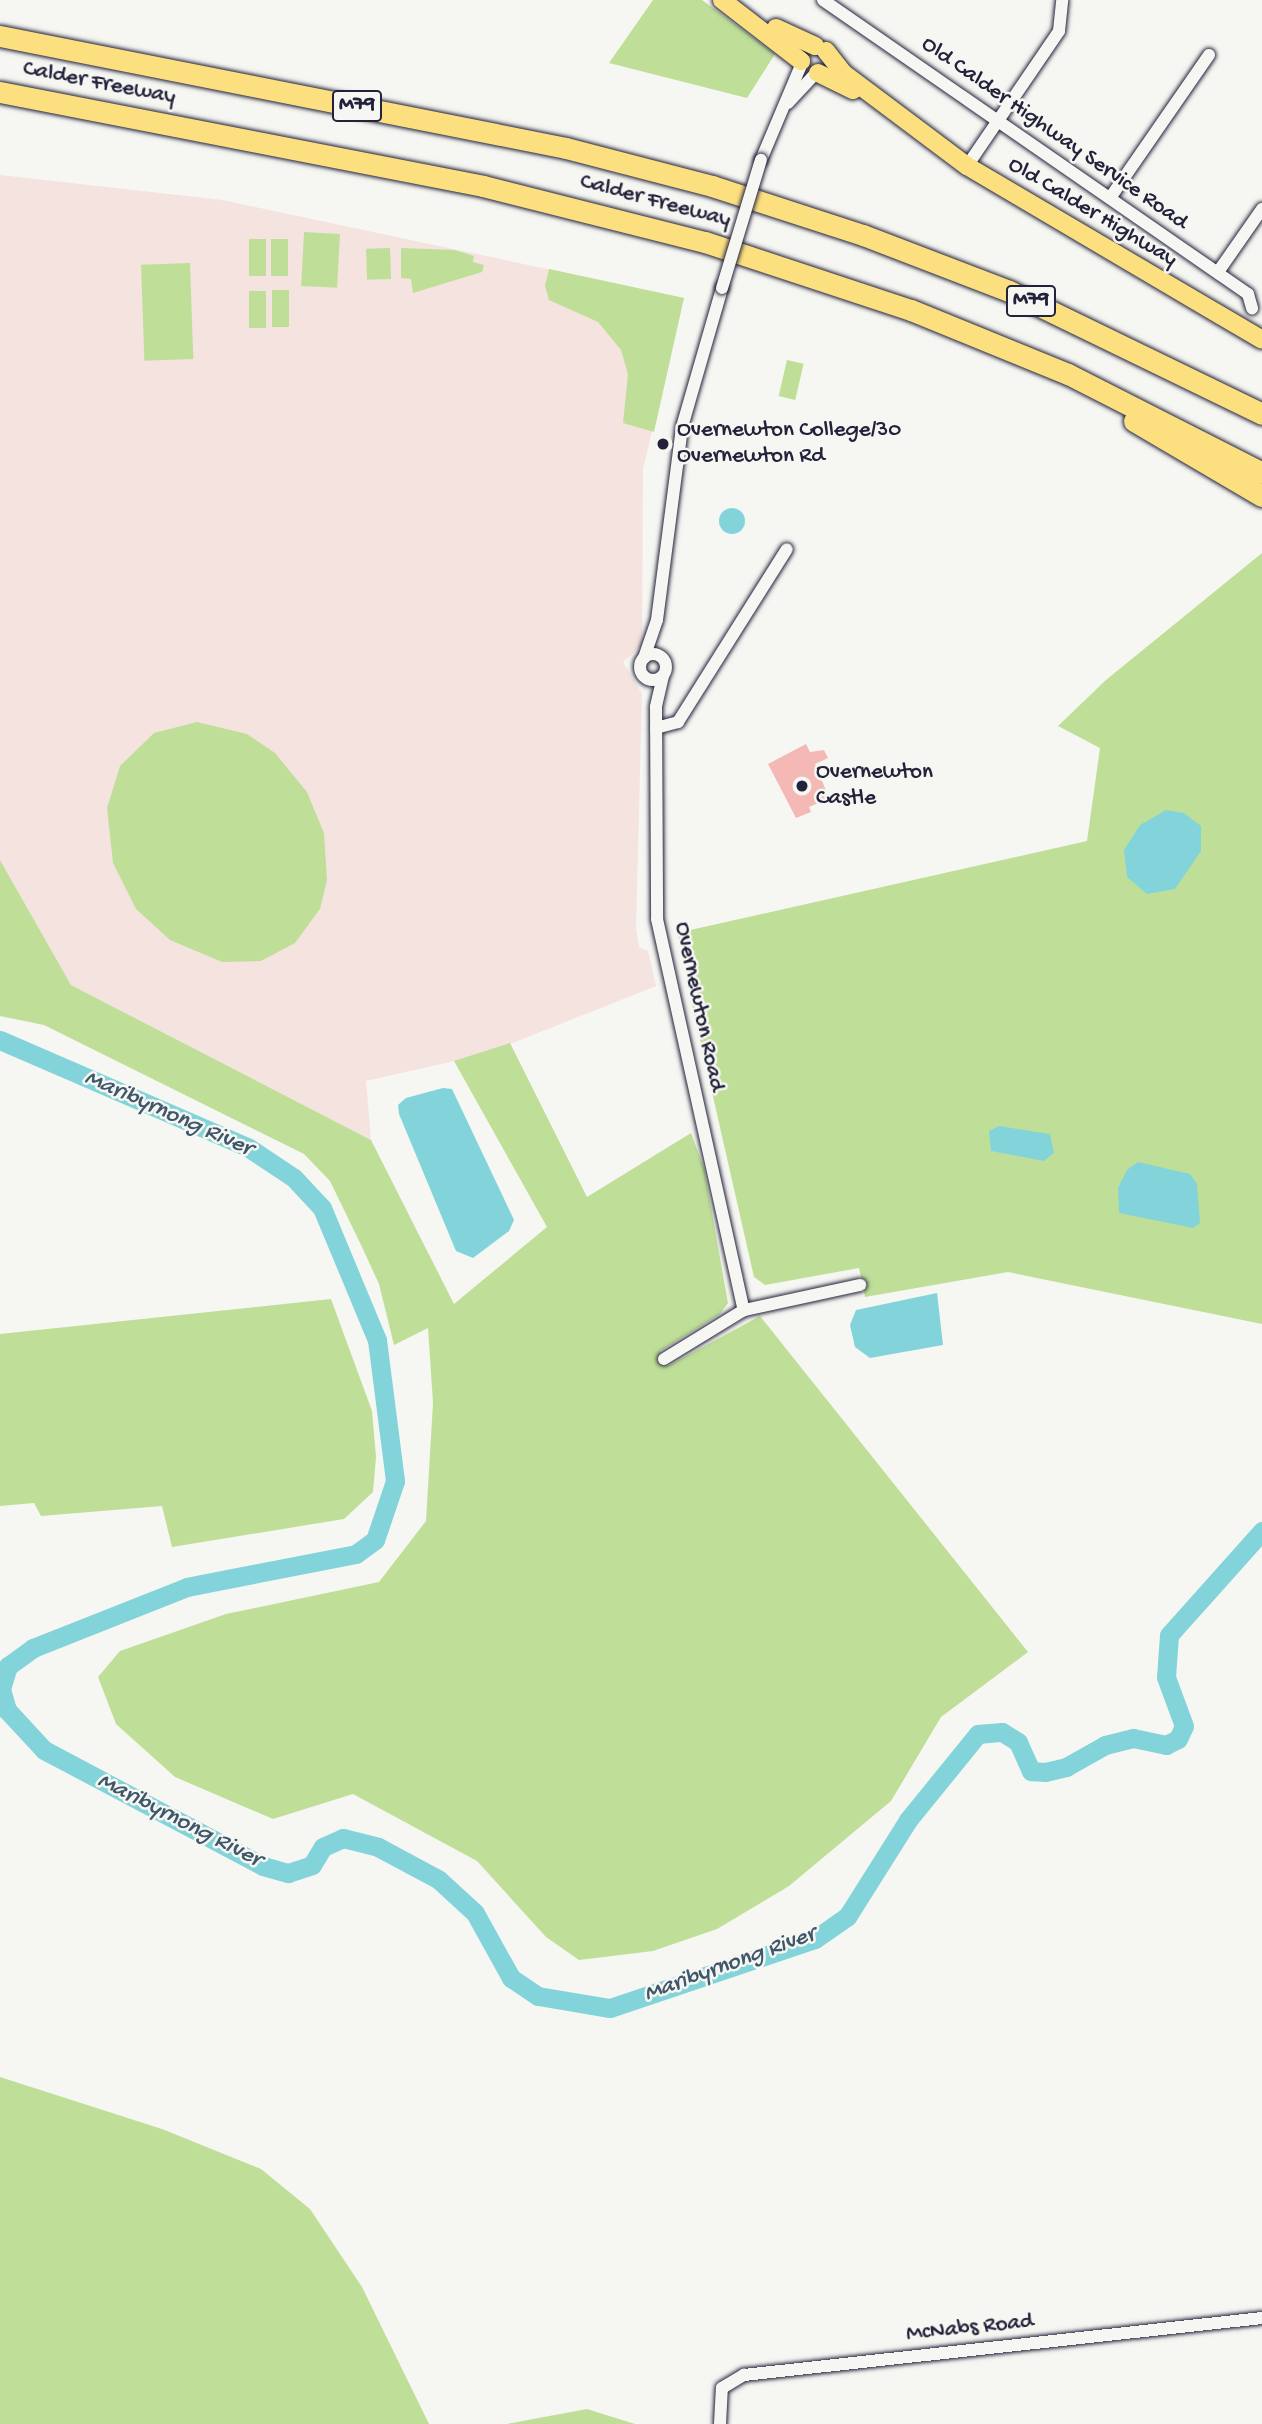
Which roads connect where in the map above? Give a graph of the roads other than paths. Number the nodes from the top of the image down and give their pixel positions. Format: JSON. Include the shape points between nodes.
{"nodes":[{"id":1,"x":722,"y":0,"type":"edge"},
{"id":2,"x":740,"y":0,"type":"edge"},
{"id":3,"x":822,"y":0,"type":"edge"},
{"id":4,"x":1062,"y":0,"type":"edge"},
{"id":5,"x":0,"y":36,"type":"edge"},
{"id":6,"x":821,"y":48,"type":"junction"},
{"id":7,"x":1209,"y":55,"type":"dead end"},
{"id":8,"x":809,"y":67,"type":"junction"},
{"id":9,"x":0,"y":92,"type":"edge"},
{"id":10,"x":902,"y":121,"type":"junction"},
{"id":11,"x":1000,"y":121,"type":"junction"},
{"id":12,"x":968,"y":166,"type":"junction"},
{"id":13,"x":1110,"y":198,"type":"junction"},
{"id":14,"x":1262,"y":209,"type":"edge"},
{"id":15,"x":1217,"y":272,"type":"junction"},
{"id":16,"x":853,"y":290,"type":"junction"},
{"id":17,"x":1252,"y":309,"type":"dead end"},
{"id":18,"x":1262,"y":340,"type":"edge"},
{"id":19,"x":1262,"y":414,"type":"edge"},
{"id":20,"x":1262,"y":473,"type":"edge"},
{"id":21,"x":1262,"y":496,"type":"edge"},
{"id":22,"x":787,"y":549,"type":"dead end"},
{"id":23,"x":657,"y":621,"type":"junction"},
{"id":24,"x":644,"y":658,"type":"junction"},
{"id":25,"x":662,"y":658,"type":"junction"},
{"id":26,"x":663,"y":676,"type":"junction"},
{"id":27,"x":646,"y":678,"type":"junction"},
{"id":28,"x":656,"y":718,"type":"junction"},
{"id":29,"x":860,"y":1285,"type":"dead end"},
{"id":30,"x":744,"y":1310,"type":"junction"},
{"id":31,"x":664,"y":1359,"type":"dead end"},
{"id":32,"x":1262,"y":2318,"type":"edge"},
{"id":33,"x":720,"y":2424,"type":"edge"}],
"edges":[{"from":1,"to":8,"type":"main road","name":"Old Calder Highway"},
{"from":2,"to":6,"type":"main road","name":"Old Calder Highway","via":[[782,33]]},
{"from":3,"to":11,"type":"street","name":"Old Calder Highway Service Road"},
{"from":4,"to":11,"type":"street","via":[[1059,31]]},
{"from":5,"to":19,"type":"highway","name":"Calder Freeway","number":"M79","via":[[566,148],[712,186],[985,281],[1119,340]]},
{"from":6,"to":8,"type":"main road","via":[[805,50]]},
{"from":6,"to":8,"type":"main road","via":[[828,64]]},
{"from":6,"to":10,"type":"main road","name":"Old Calder Highway","via":[[843,73]]},
{"from":7,"to":13,"type":"street"},
{"from":8,"to":10,"type":"main road","name":"Old Calder Highway"},
{"from":8,"to":23,"type":"street","bridge":true,"via":[[779,114],[761,160],[677,451]]},
{"from":9,"to":16,"type":"highway","name":"Calder Freeway","number":"M79","via":[[588,211]]},
{"from":10,"to":12,"type":"main road","name":"Old Calder Highway"},
{"from":11,"to":12,"type":"street"},
{"from":11,"to":13,"type":"street","name":"Old Calder Highway Service Road"},
{"from":12,"to":18,"type":"main road","name":"Old Calder Highway"},
{"from":13,"to":15,"type":"street","name":"Old Calder Highway Service Road"},
{"from":14,"to":15,"type":"street"},
{"from":15,"to":17,"type":"street","name":"Old Calder Highway Service Road","via":[[1250,296]]},
{"from":16,"to":20,"type":"highway","name":"Calder Freeway","number":"M79","via":[[1068,374]]},
{"from":16,"to":21,"type":"highway","via":[[1020,363]]},
{"from":22,"to":28,"type":"street","via":[[676,724]]},
{"from":23,"to":24,"type":"street"},
{"from":23,"to":25,"type":"street"},
{"from":24,"to":25,"type":"street"},
{"from":24,"to":27,"type":"street","name":"Overnewton Road","via":[[640,670]]},
{"from":25,"to":26,"type":"street","name":"Overnewton Road"},
{"from":26,"to":27,"type":"street"},
{"from":26,"to":28,"type":"street","name":"Overnewton Road"},
{"from":27,"to":28,"type":"street","name":"Overnewton Road"},
{"from":28,"to":30,"type":"street","name":"Overnewton Road","via":[[659,929]]},
{"from":29,"to":30,"type":"street"},
{"from":30,"to":31,"type":"street"},
{"from":32,"to":33,"type":"street","name":"McNabs Road","via":[[744,2375],[722,2388]]}]}
